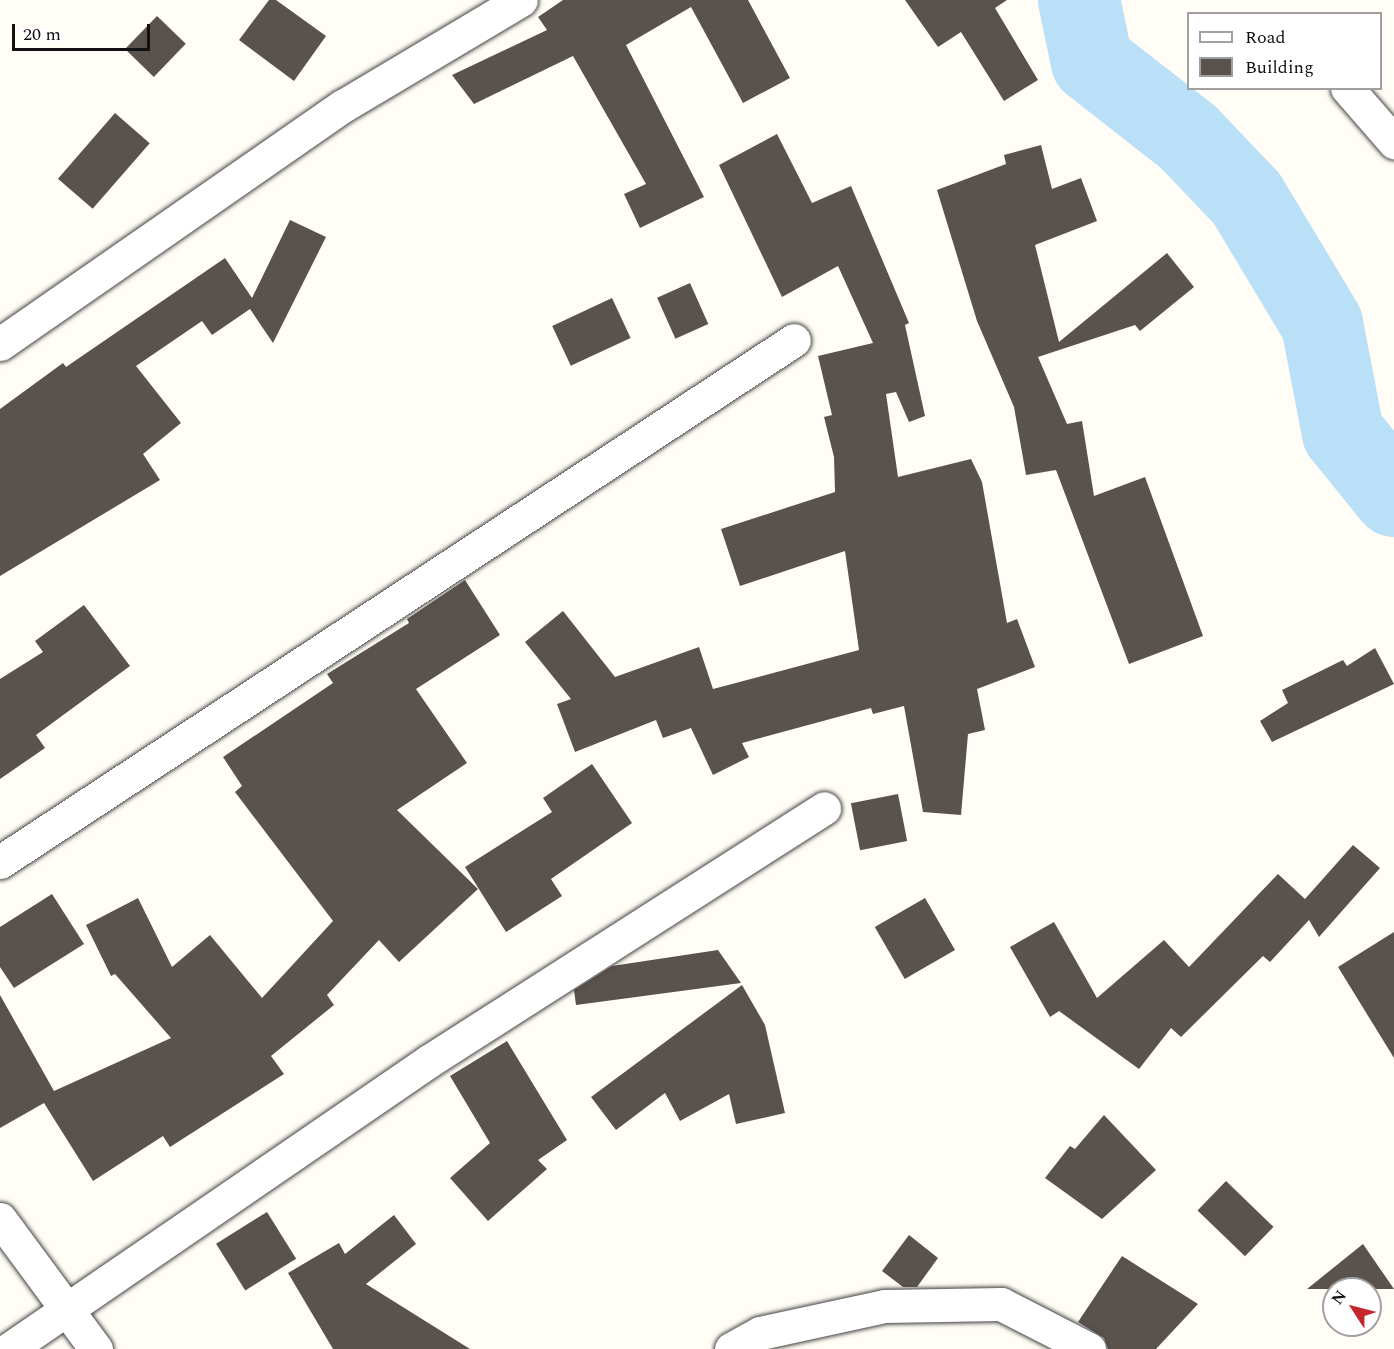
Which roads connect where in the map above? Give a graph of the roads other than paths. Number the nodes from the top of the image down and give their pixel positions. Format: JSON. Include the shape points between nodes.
{"nodes":[{"id":1,"x":521,"y":0,"type":"edge"},
{"id":2,"x":1349,"y":90,"type":"edge"},
{"id":3,"x":1394,"y":142,"type":"edge"},
{"id":4,"x":794,"y":340,"type":"dead end"},
{"id":5,"x":0,"y":344,"type":"edge"},
{"id":6,"x":824,"y":808,"type":"dead end"},
{"id":7,"x":0,"y":862,"type":"edge"},
{"id":8,"x":0,"y":1219,"type":"edge"},
{"id":9,"x":69,"y":1310,"type":"junction"},
{"id":10,"x":9,"y":1349,"type":"edge"},
{"id":11,"x":96,"y":1349,"type":"edge"},
{"id":12,"x":731,"y":1349,"type":"edge"},
{"id":13,"x":1089,"y":1349,"type":"edge"}],
"edges":[{"from":1,"to":5,"type":"street","via":[[343,106]]},
{"from":2,"to":3,"type":"street"},
{"from":4,"to":7,"type":"street"},
{"from":6,"to":9,"type":"street","via":[[429,1060]]},
{"from":8,"to":9,"type":"street"},
{"from":9,"to":10,"type":"street"},
{"from":9,"to":11,"type":"street"},
{"from":12,"to":13,"type":"street","via":[[760,1333],[885,1306],[1001,1304]]}]}
